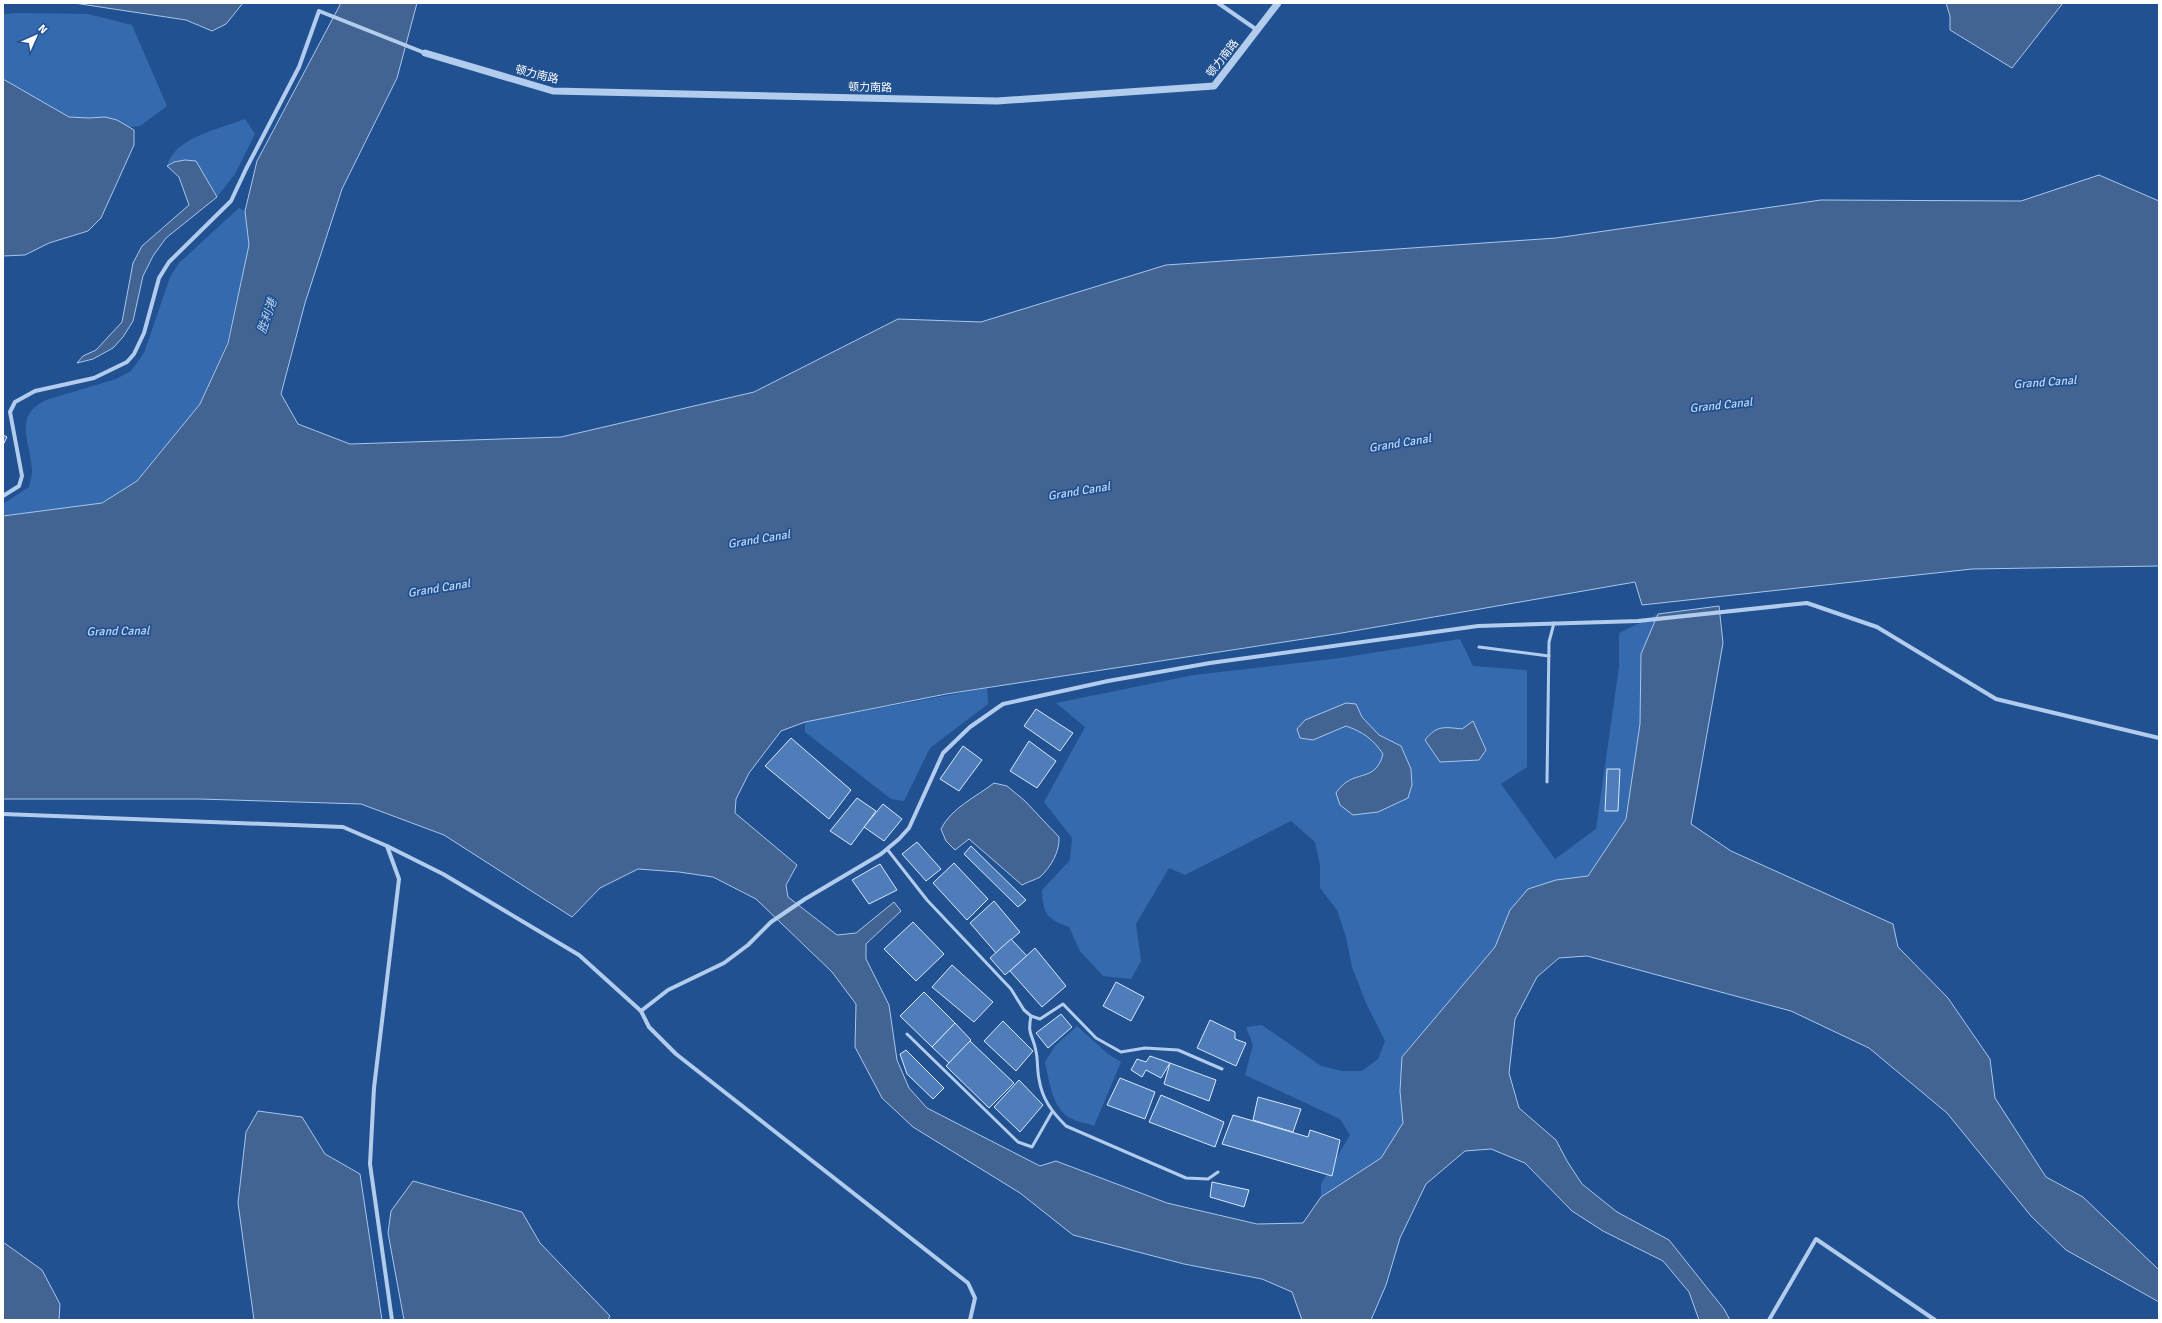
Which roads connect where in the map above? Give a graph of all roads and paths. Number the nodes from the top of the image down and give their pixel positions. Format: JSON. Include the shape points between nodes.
{"nodes":[{"id":1,"x":1218,"y":3,"type":"edge"},
{"id":2,"x":1278,"y":3,"type":"edge"},
{"id":3,"x":1257,"y":30,"type":"junction"},
{"id":4,"x":425,"y":53,"type":"joint"},
{"id":5,"x":3,"y":496,"type":"edge"},
{"id":6,"x":1554,"y":623,"type":"junction"},
{"id":7,"x":1479,"y":647,"type":"dead end"},
{"id":8,"x":1549,"y":656,"type":"junction"},
{"id":9,"x":2159,"y":738,"type":"edge"},
{"id":10,"x":1547,"y":782,"type":"dead end"},
{"id":11,"x":3,"y":814,"type":"edge"},
{"id":12,"x":387,"y":846,"type":"junction"},
{"id":13,"x":887,"y":849,"type":"junction"},
{"id":14,"x":642,"y":1011,"type":"junction"},
{"id":15,"x":1031,"y":1016,"type":"junction"},
{"id":16,"x":907,"y":1034,"type":"dead end"},
{"id":17,"x":1222,"y":1069,"type":"dead end"},
{"id":18,"x":1052,"y":1112,"type":"junction"},
{"id":19,"x":1218,"y":1172,"type":"dead end"},
{"id":20,"x":392,"y":1320,"type":"edge"},
{"id":21,"x":970,"y":1320,"type":"edge"},
{"id":22,"x":1769,"y":1320,"type":"edge"},
{"id":23,"x":1935,"y":1320,"type":"edge"}],
"edges":[{"from":1,"to":3,"type":"street"},
{"from":2,"to":3,"type":"street","name":"顿力南路"},
{"from":3,"to":4,"type":"street","name":"顿力南路","via":[[1214,86],[997,101],[553,91]]},
{"from":4,"to":5,"type":"street","via":[[319,11],[299,67],[231,201],[170,262],[159,278],[144,333],[134,354],[127,362],[94,378],[35,392],[15,402],[10,412],[22,476],[19,486]]},
{"from":6,"to":8,"type":"lane","via":[[1549,642]]},
{"from":6,"to":9,"type":"street","via":[[1638,621],[1807,603],[1877,627],[1996,699]]},
{"from":6,"to":13,"type":"street","via":[[1478,626],[1210,663],[1108,681],[1003,704],[970,727],[943,753],[909,828]]},
{"from":7,"to":8,"type":"lane"},
{"from":8,"to":10,"type":"lane"},
{"from":11,"to":12,"type":"street","via":[[343,827]]},
{"from":12,"to":14,"type":"street","via":[[443,874],[579,955]]},
{"from":12,"to":20,"type":"street","via":[[398,879],[374,1088],[370,1164]]},
{"from":13,"to":14,"type":"street","via":[[771,922],[748,945],[724,963],[668,990]]},
{"from":13,"to":15,"type":"lane","via":[[928,900],[1010,989]]},
{"from":14,"to":21,"type":"street","via":[[649,1027],[676,1054],[968,1283],[975,1298]]},
{"from":15,"to":17,"type":"lane","via":[[1040,1019],[1063,1004],[1096,1038],[1121,1052],[1144,1048],[1178,1050]]},
{"from":15,"to":18,"type":"lane","via":[[1028,1030],[1036,1050],[1044,1099]]},
{"from":16,"to":18,"type":"lane","via":[[1018,1142],[1032,1147]]},
{"from":18,"to":19,"type":"lane","via":[[1066,1126],[1186,1178],[1208,1179]]},
{"from":22,"to":23,"type":"street","via":[[1816,1239]]}]}
